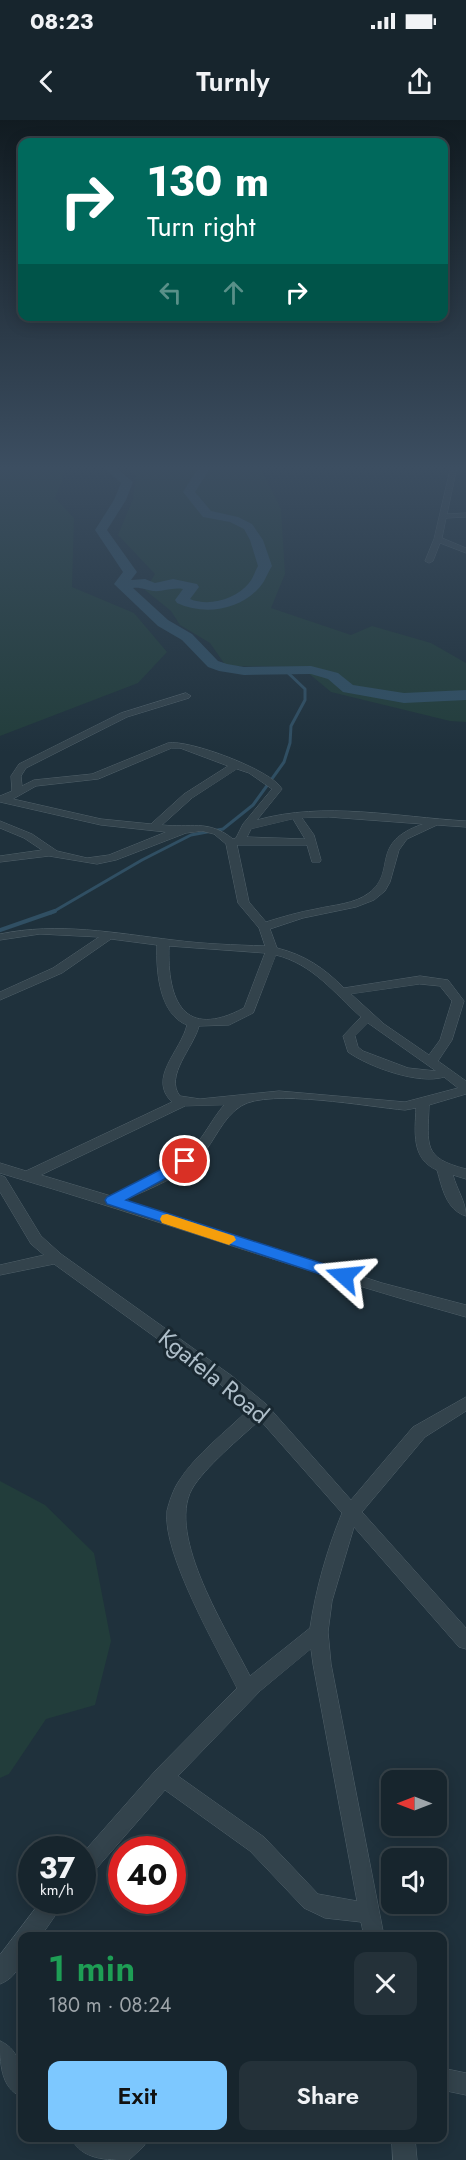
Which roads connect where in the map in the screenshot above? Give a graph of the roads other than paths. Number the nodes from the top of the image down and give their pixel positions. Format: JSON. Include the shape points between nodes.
{"nodes":[{"id":1,"x":186,"y":696,"type":"dead end"},
{"id":2,"x":236,"y":765,"type":"junction"},
{"id":3,"x":17,"y":791,"type":"junction"},
{"id":4,"x":2,"y":799,"type":"edge"},
{"id":5,"x":296,"y":816,"type":"junction"},
{"id":6,"x":374,"y":817,"type":"junction"},
{"id":7,"x":435,"y":823,"type":"junction"},
{"id":8,"x":0,"y":824,"type":"edge"},
{"id":9,"x":466,"y":824,"type":"edge"},
{"id":10,"x":247,"y":826,"type":"junction"},
{"id":11,"x":153,"y":828,"type":"junction"},
{"id":12,"x":180,"y":830,"type":"junction"},
{"id":13,"x":402,"y":838,"type":"junction"},
{"id":14,"x":232,"y":840,"type":"junction"},
{"id":15,"x":312,"y":842,"type":"junction"},
{"id":16,"x":53,"y":853,"type":"junction"},
{"id":17,"x":0,"y":860,"type":"edge"},
{"id":18,"x":316,"y":860,"type":"dead end"},
{"id":19,"x":264,"y":927,"type":"junction"},
{"id":20,"x":109,"y":935,"type":"junction"},
{"id":21,"x":0,"y":937,"type":"edge"},
{"id":22,"x":163,"y":943,"type":"junction"},
{"id":23,"x":272,"y":950,"type":"junction"},
{"id":24,"x":342,"y":992,"type":"junction"},
{"id":25,"x":0,"y":996,"type":"edge"},
{"id":26,"x":369,"y":1018,"type":"junction"},
{"id":27,"x":193,"y":1023,"type":"junction"},
{"id":28,"x":432,"y":1060,"type":"junction"},
{"id":29,"x":447,"y":1072,"type":"junction"},
{"id":30,"x":466,"y":1089,"type":"edge"},
{"id":31,"x":243,"y":1099,"type":"junction"},
{"id":32,"x":181,"y":1103,"type":"junction"},
{"id":33,"x":423,"y":1103,"type":"junction"},
{"id":34,"x":0,"y":1168,"type":"edge"},
{"id":35,"x":444,"y":1170,"type":"junction"},
{"id":36,"x":466,"y":1174,"type":"edge"},
{"id":37,"x":27,"y":1176,"type":"junction"},
{"id":38,"x":0,"y":1180,"type":"edge"},
{"id":39,"x":112,"y":1200,"type":"junction"},
{"id":40,"x":466,"y":1211,"type":"edge"},
{"id":41,"x":56,"y":1258,"type":"junction"},
{"id":42,"x":0,"y":1269,"type":"edge"},
{"id":43,"x":466,"y":1311,"type":"edge"},
{"id":44,"x":466,"y":1403,"type":"edge"},
{"id":45,"x":260,"y":1409,"type":"junction"},
{"id":46,"x":351,"y":1512,"type":"junction"},
{"id":47,"x":319,"y":1632,"type":"junction"},
{"id":48,"x":466,"y":1641,"type":"edge"},
{"id":49,"x":247,"y":1689,"type":"junction"},
{"id":50,"x":163,"y":1777,"type":"junction"},
{"id":51,"x":96,"y":1854,"type":"edge"},
{"id":52,"x":369,"y":1913,"type":"junction"},
{"id":53,"x":45,"y":1914,"type":"edge"},
{"id":54,"x":31,"y":1932,"type":"edge"},
{"id":55,"x":373,"y":1932,"type":"edge"},
{"id":56,"x":18,"y":1949,"type":"edge"},
{"id":57,"x":0,"y":1973,"type":"edge"},
{"id":58,"x":0,"y":2052,"type":"edge"},
{"id":59,"x":18,"y":2079,"type":"edge"},
{"id":60,"x":447,"y":2080,"type":"edge"},
{"id":61,"x":466,"y":2084,"type":"edge"},
{"id":62,"x":88,"y":2142,"type":"edge"},
{"id":63,"x":132,"y":2142,"type":"edge"},
{"id":64,"x":405,"y":2142,"type":"edge"},
{"id":65,"x":113,"y":2159,"type":"edge"},
{"id":66,"x":405,"y":2160,"type":"edge"}],
"edges":[{"from":1,"to":3,"type":"street","via":[[124,715],[22,766],[16,776]]},
{"from":2,"to":3,"type":"street","via":[[178,744],[94,777],[38,782]]},
{"from":2,"to":10,"type":"street","via":[[272,781],[277,789]]},
{"from":2,"to":11,"type":"street","via":[[188,796]]},
{"from":3,"to":4,"type":"street"},
{"from":4,"to":11,"type":"street","via":[[101,822]]},
{"from":5,"to":6,"type":"street"},
{"from":5,"to":10,"type":"street"},
{"from":5,"to":15,"type":"street"},
{"from":6,"to":7,"type":"street"},
{"from":6,"to":13,"type":"street","via":[[401,832]]},
{"from":7,"to":9,"type":"street"},
{"from":7,"to":13,"type":"street"},
{"from":8,"to":16,"type":"street"},
{"from":10,"to":14,"type":"street"},
{"from":11,"to":12,"type":"street"},
{"from":12,"to":14,"type":"street","via":[[210,830]]},
{"from":12,"to":16,"type":"street","via":[[97,861]]},
{"from":13,"to":19,"type":"street","via":[[392,853],[387,876],[373,896]]},
{"from":14,"to":15,"type":"street"},
{"from":14,"to":19,"type":"street","via":[[244,903]]},
{"from":15,"to":18,"type":"street"},
{"from":16,"to":17,"type":"street"},
{"from":19,"to":23,"type":"street"},
{"from":20,"to":21,"type":"street","via":[[39,930]]},
{"from":20,"to":22,"type":"street"},
{"from":20,"to":25,"type":"street","via":[[46,979]]},
{"from":22,"to":23,"type":"street"},
{"from":22,"to":27,"type":"street","via":[[162,967],[168,991],[176,1012]]},
{"from":23,"to":24,"type":"street","via":[[308,961]]},
{"from":23,"to":27,"type":"street","via":[[249,1010],[229,1021]]},
{"from":24,"to":26,"type":"street"},
{"from":24,"to":28,"type":"street","via":[[420,980],[444,983],[458,1001],[446,1040]]},
{"from":26,"to":28,"type":"street"},
{"from":26,"to":29,"type":"street","via":[[349,1036],[358,1054],[406,1072],[434,1076]]},
{"from":27,"to":32,"type":"street","via":[[168,1080],[169,1090]]},
{"from":28,"to":29,"type":"street"},
{"from":29,"to":30,"type":"street"},
{"from":30,"to":33,"type":"street"},
{"from":31,"to":32,"type":"street"},
{"from":31,"to":33,"type":"street","via":[[284,1095],[375,1105]]},
{"from":31,"to":39,"type":"street","via":[[219,1121],[195,1154]]},
{"from":32,"to":37,"type":"street"},
{"from":33,"to":35,"type":"street","via":[[422,1148],[428,1160]]},
{"from":34,"to":37,"type":"street"},
{"from":35,"to":36,"type":"street"},
{"from":35,"to":40,"type":"street","via":[[452,1197]]},
{"from":37,"to":39,"type":"street"},
{"from":38,"to":41,"type":"street","name":"Kgafela Road","via":[[36,1240]]},
{"from":39,"to":43,"type":"street","via":[[381,1288]]},
{"from":41,"to":42,"type":"street"},
{"from":41,"to":45,"type":"street","name":"Kgafela Road","via":[[226,1380]]},
{"from":44,"to":46,"type":"street","via":[[419,1432]]},
{"from":45,"to":46,"type":"street","name":"Kgafela Road"},
{"from":45,"to":49,"type":"street","via":[[185,1485],[176,1511],[178,1538],[189,1572]]},
{"from":46,"to":47,"type":"street","via":[[323,1601]]},
{"from":46,"to":48,"type":"street","name":"Kgafela Road"},
{"from":47,"to":49,"type":"street"},
{"from":47,"to":52,"type":"street"},
{"from":49,"to":50,"type":"street"},
{"from":50,"to":51,"type":"street"},
{"from":50,"to":52,"type":"street","via":[[257,1844],[311,1901],[325,1907]]},
{"from":52,"to":55,"type":"street"},
{"from":53,"to":54,"type":"street"},
{"from":56,"to":57,"type":"street"},
{"from":58,"to":59,"type":"street"},
{"from":60,"to":61,"type":"street"},
{"from":62,"to":65,"type":"street"},
{"from":63,"to":65,"type":"street"},
{"from":64,"to":66,"type":"street"}]}
